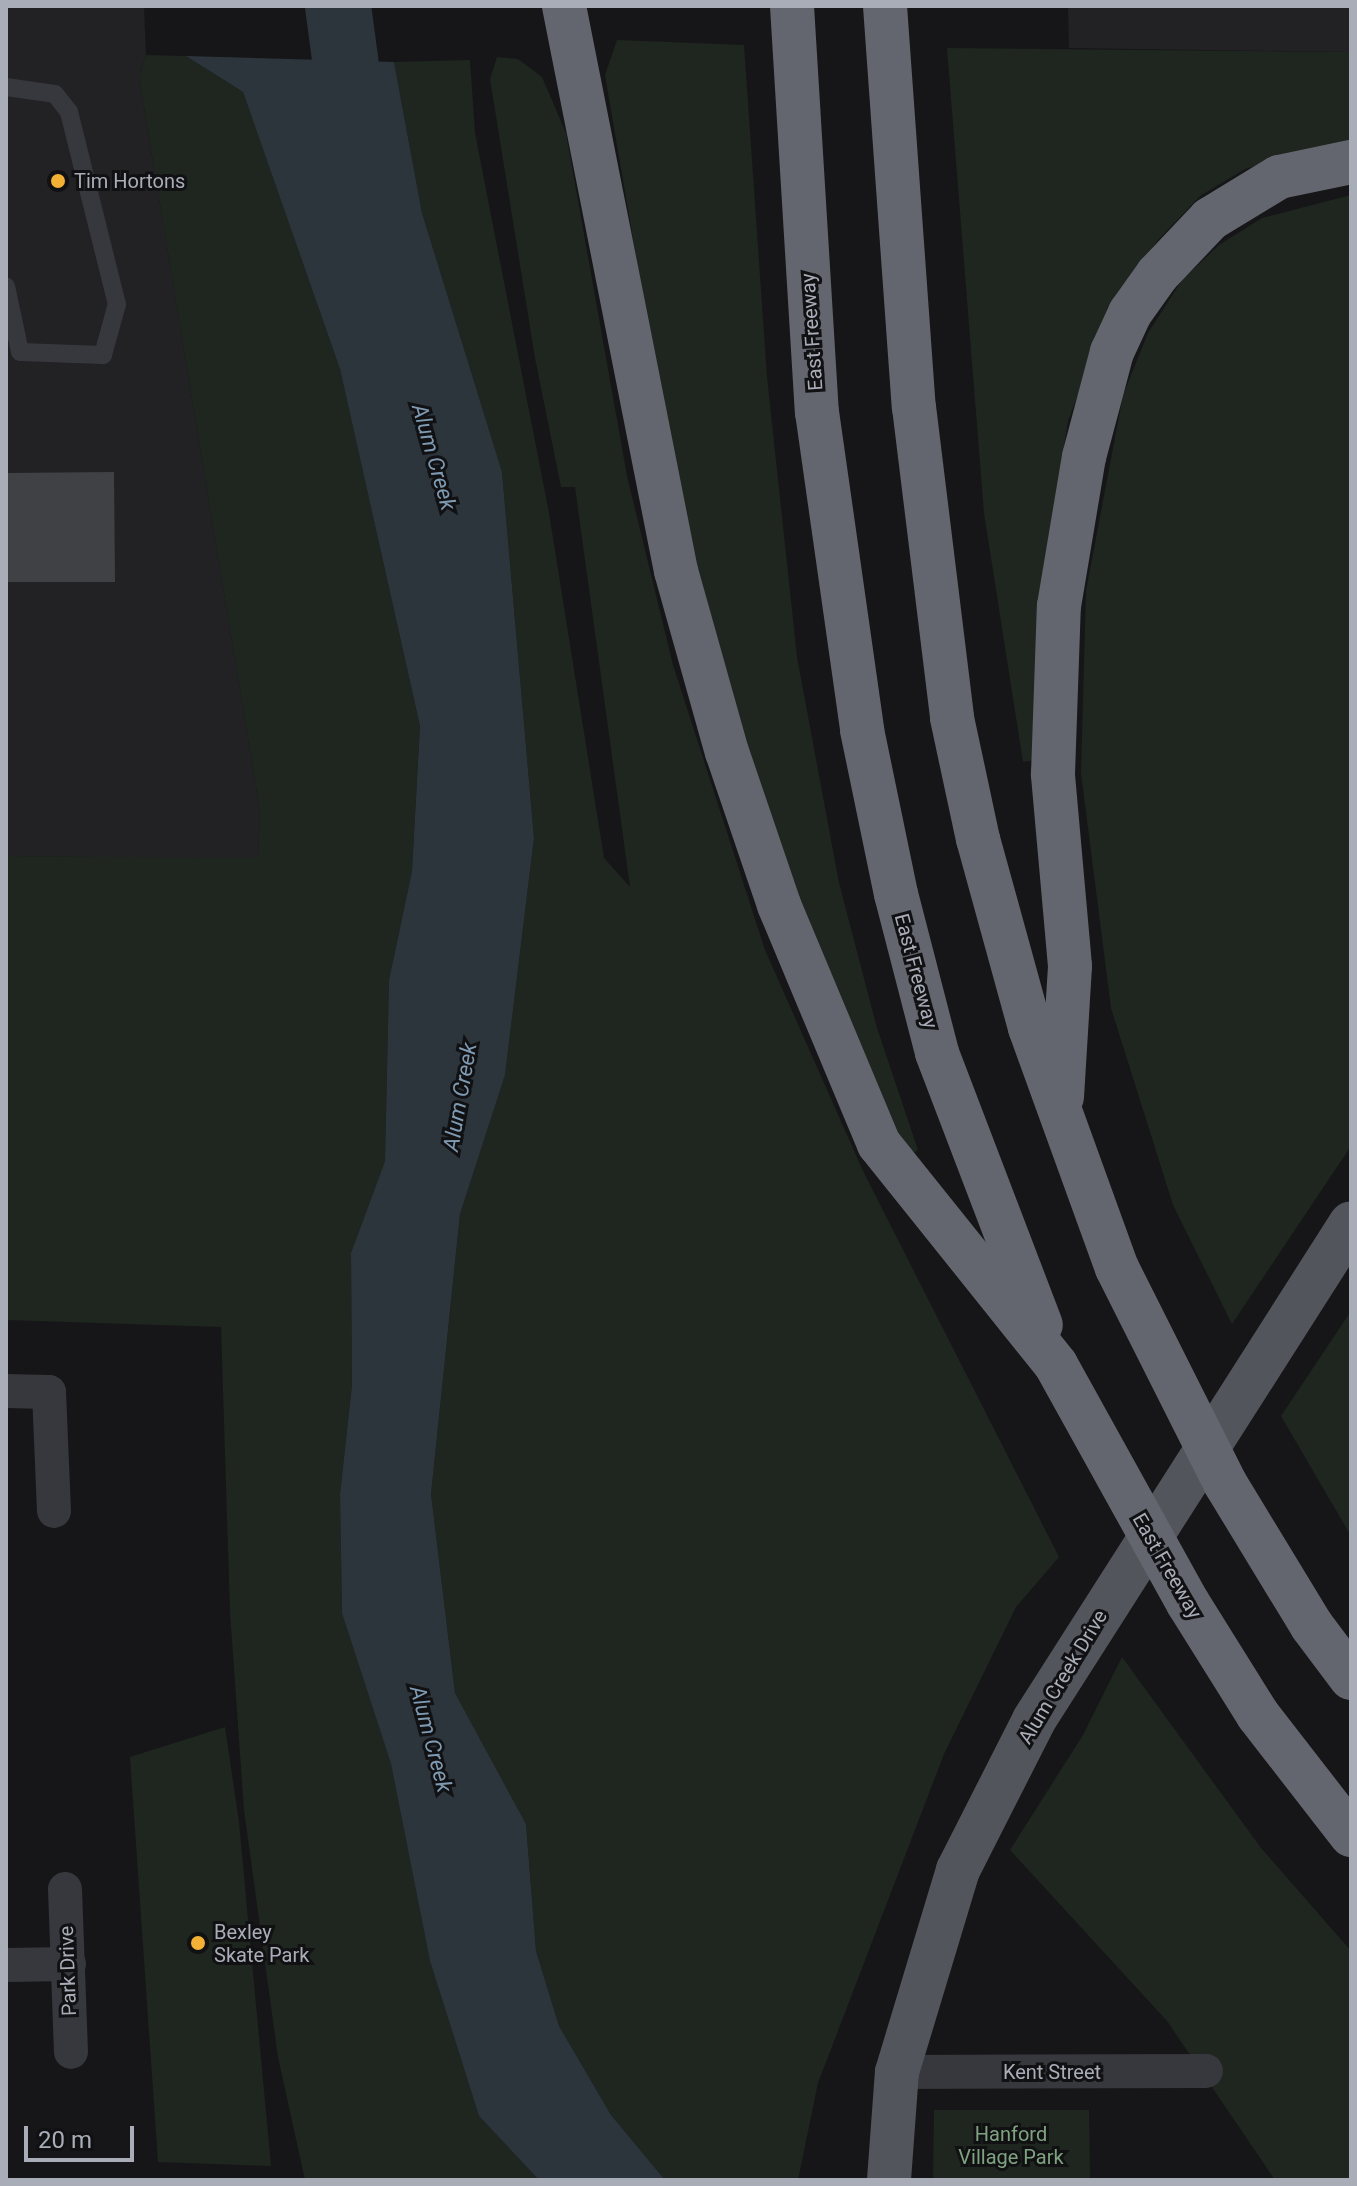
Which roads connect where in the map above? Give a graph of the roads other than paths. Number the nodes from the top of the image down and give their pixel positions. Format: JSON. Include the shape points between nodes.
{"nodes":[{"id":1,"x":564,"y":6,"type":"edge"},
{"id":2,"x":792,"y":6,"type":"edge"},
{"id":3,"x":885,"y":6,"type":"edge"},
{"id":4,"x":6,"y":87,"type":"edge"},
{"id":5,"x":1351,"y":162,"type":"edge"},
{"id":6,"x":6,"y":286,"type":"edge"},
{"id":7,"x":1061,"y":1118,"type":"junction"},
{"id":8,"x":1351,"y":1223,"type":"edge"},
{"id":9,"x":1056,"y":1365,"type":"junction"},
{"id":10,"x":6,"y":1391,"type":"edge"},
{"id":11,"x":54,"y":1511,"type":"dead end"},
{"id":12,"x":1351,"y":1678,"type":"edge"},
{"id":13,"x":1351,"y":1835,"type":"edge"},
{"id":14,"x":65,"y":1889,"type":"dead end"},
{"id":15,"x":69,"y":1964,"type":"junction"},
{"id":16,"x":6,"y":1965,"type":"edge"},
{"id":17,"x":71,"y":2052,"type":"dead end"},
{"id":18,"x":1206,"y":2071,"type":"dead end"},
{"id":19,"x":897,"y":2072,"type":"junction"},
{"id":20,"x":889,"y":2180,"type":"edge"}],
"edges":[{"from":1,"to":9,"type":"highway","via":[[676,571],[727,752],[779,905],[879,1144]]},
{"from":2,"to":9,"type":"highway","name":"East Freeway","via":[[817,412],[865,744],[937,1053]]},
{"from":3,"to":7,"type":"highway","via":[[920,465],[952,718],[1001,929]]},
{"from":4,"to":6,"type":"lane","via":[[55,94],[69,112],[117,304],[103,355],[20,352]]},
{"from":5,"to":7,"type":"highway","via":[[1279,177],[1210,219],[1157,275],[1130,313],[1112,352],[1084,457],[1059,606],[1053,774],[1070,966]]},
{"from":7,"to":12,"type":"highway","bridge":true,"via":[[1117,1268],[1225,1483],[1312,1626]]},
{"from":8,"to":19,"type":"main road","name":"Alum Creek Drive","via":[[1034,1720],[958,1870]]},
{"from":9,"to":13,"type":"highway","name":"East Freeway","bridge":true,"via":[[1172,1577],[1258,1715]]},
{"from":10,"to":11,"type":"street","via":[[49,1392]]},
{"from":14,"to":15,"type":"street","name":"Park Drive"},
{"from":15,"to":16,"type":"street"},
{"from":15,"to":17,"type":"street","name":"Park Drive"},
{"from":18,"to":19,"type":"street","name":"Kent Street"},
{"from":19,"to":20,"type":"main road","name":"Alum Creek Drive"}]}
